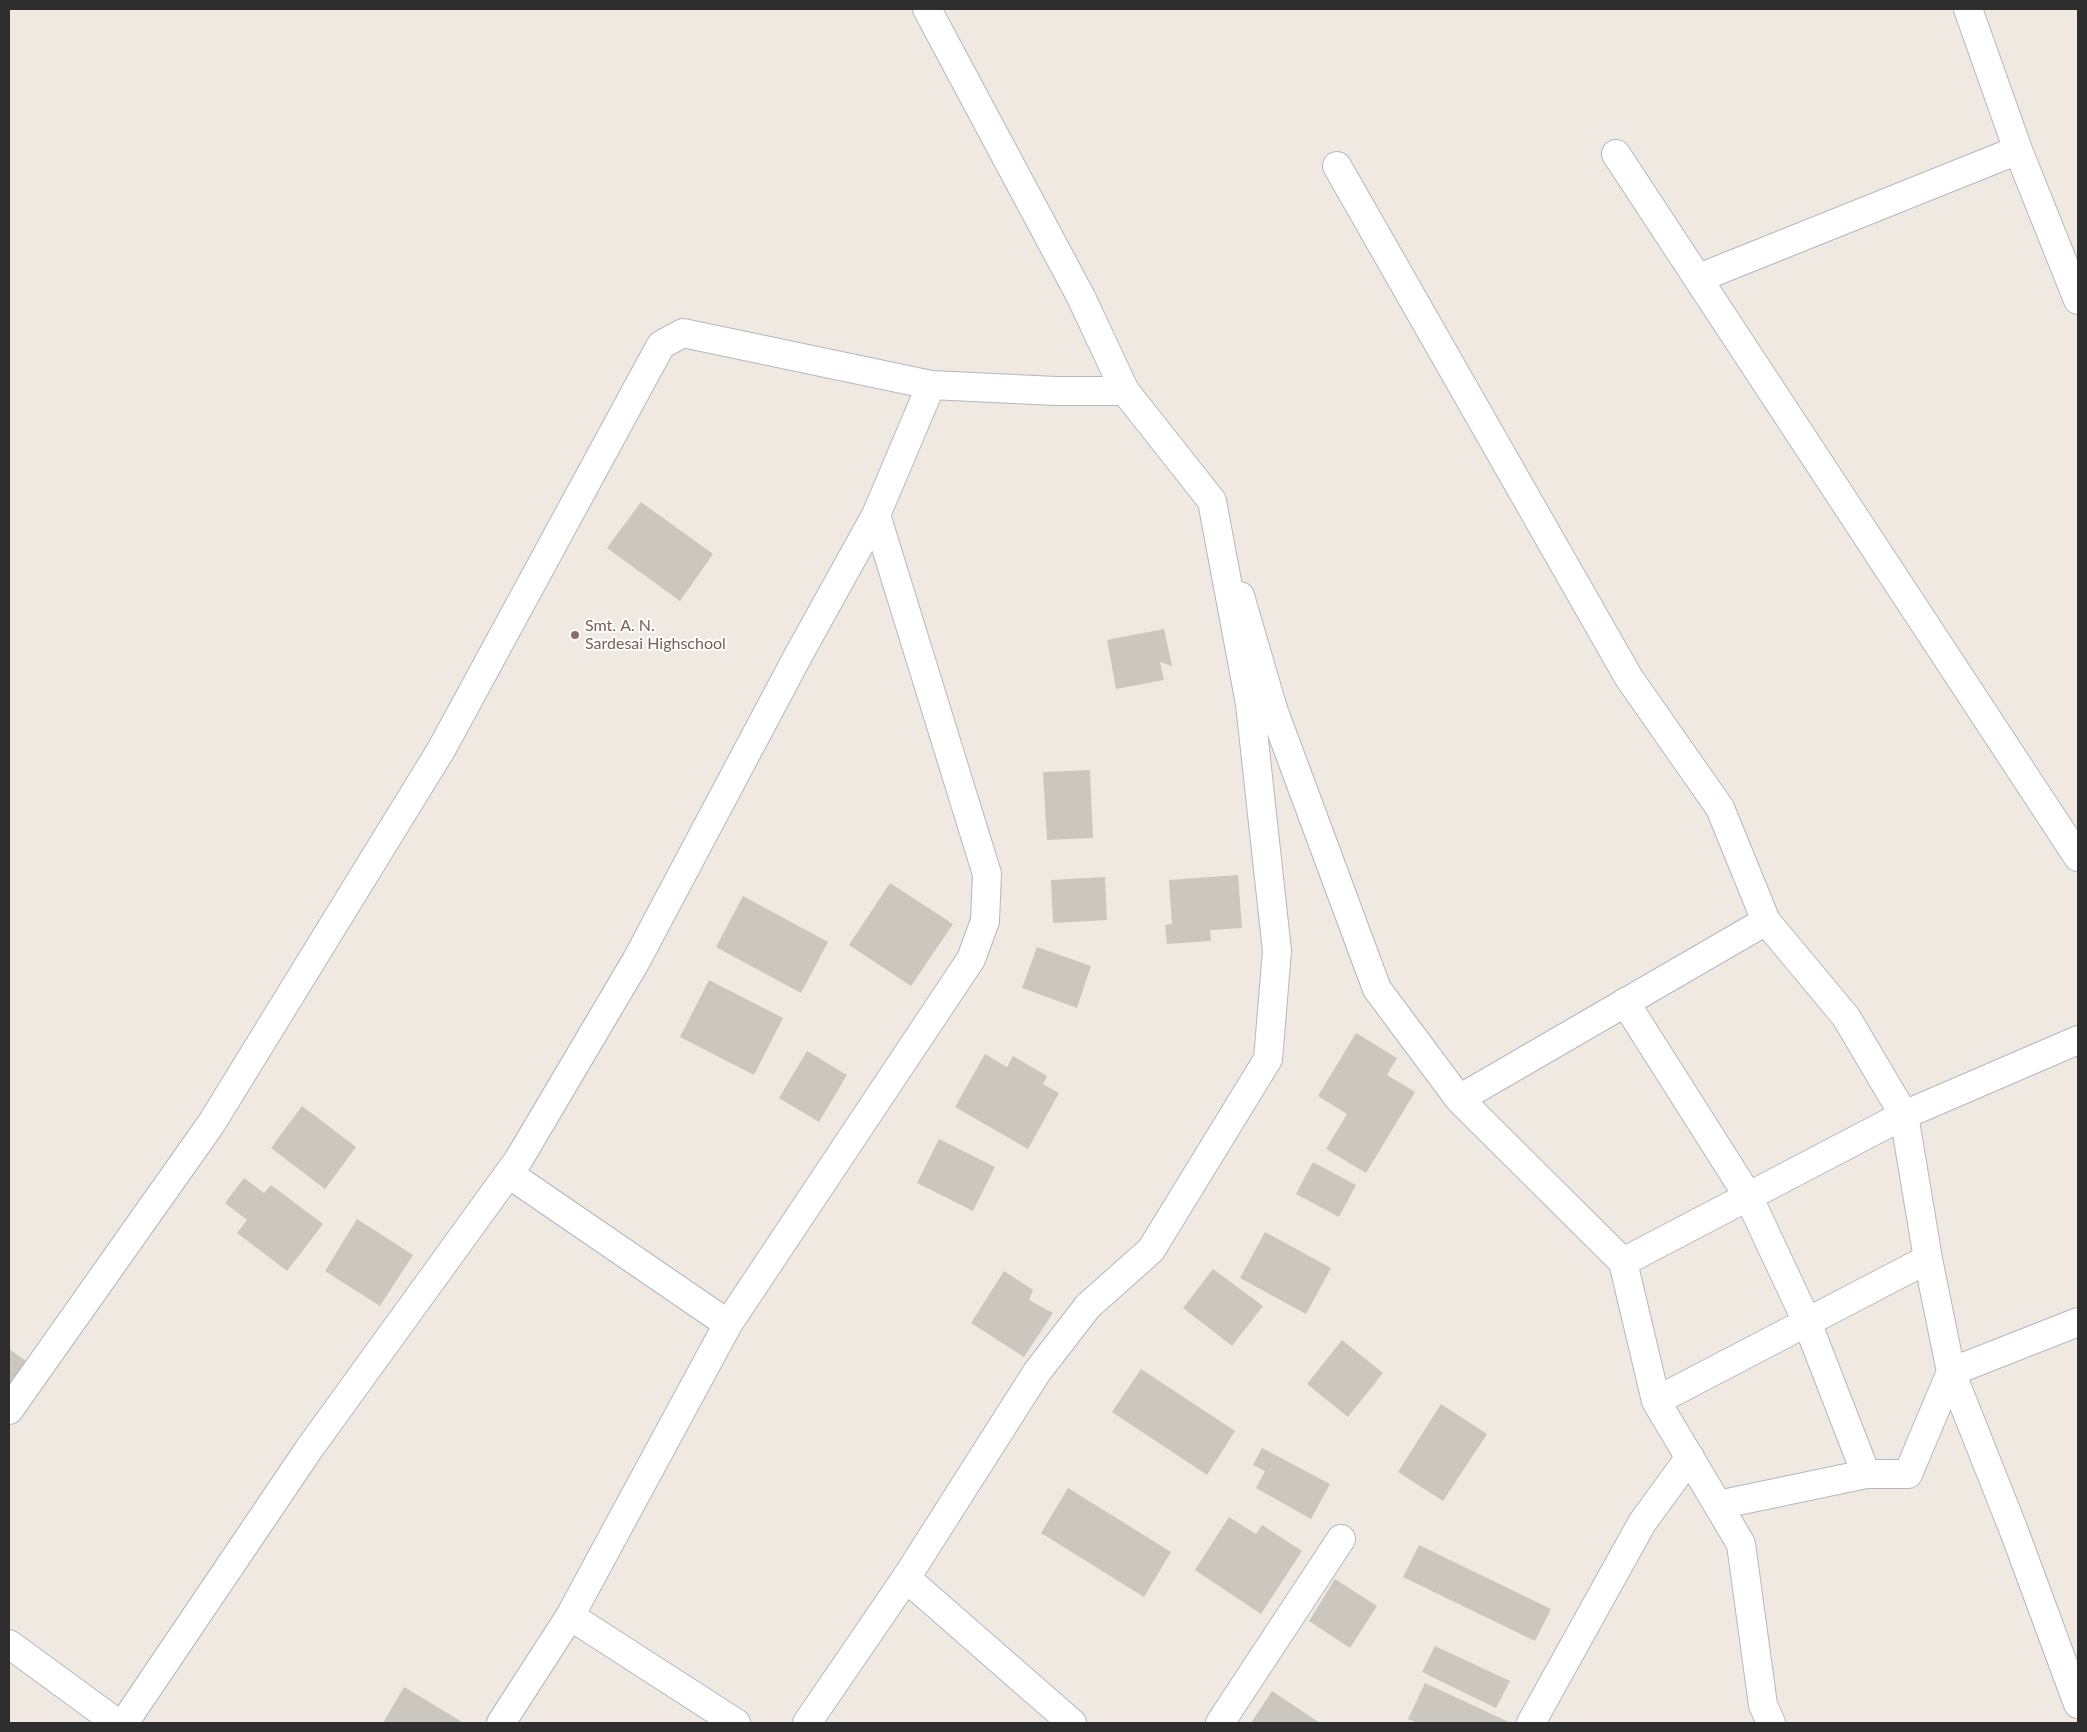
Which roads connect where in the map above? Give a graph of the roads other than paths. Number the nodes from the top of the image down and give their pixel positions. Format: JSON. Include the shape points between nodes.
{"nodes":[{"id":1,"x":927,"y":9,"type":"edge"},
{"id":2,"x":1968,"y":9,"type":"edge"},
{"id":3,"x":2018,"y":150,"type":"junction"},
{"id":4,"x":1616,"y":154,"type":"dead end"},
{"id":5,"x":1337,"y":166,"type":"dead end"},
{"id":6,"x":1699,"y":278,"type":"junction"},
{"id":7,"x":2078,"y":300,"type":"edge"},
{"id":8,"x":931,"y":385,"type":"junction"},
{"id":9,"x":1125,"y":391,"type":"junction"},
{"id":10,"x":1212,"y":501,"type":"junction"},
{"id":11,"x":876,"y":515,"type":"junction"},
{"id":12,"x":2078,"y":857,"type":"edge"},
{"id":13,"x":1766,"y":921,"type":"junction"},
{"id":14,"x":1625,"y":1002,"type":"junction"},
{"id":15,"x":2078,"y":1040,"type":"edge"},
{"id":16,"x":1459,"y":1099,"type":"junction"},
{"id":17,"x":1904,"y":1115,"type":"junction"},
{"id":18,"x":509,"y":1174,"type":"junction"},
{"id":19,"x":1748,"y":1196,"type":"junction"},
{"id":20,"x":1928,"y":1259,"type":"junction"},
{"id":21,"x":1623,"y":1262,"type":"junction"},
{"id":22,"x":1807,"y":1322,"type":"junction"},
{"id":23,"x":2078,"y":1322,"type":"edge"},
{"id":24,"x":728,"y":1324,"type":"junction"},
{"id":25,"x":1951,"y":1372,"type":"junction"},
{"id":26,"x":1656,"y":1401,"type":"junction"},
{"id":27,"x":9,"y":1410,"type":"edge"},
{"id":28,"x":1690,"y":1458,"type":"junction"},
{"id":29,"x":1866,"y":1474,"type":"junction"},
{"id":30,"x":1718,"y":1505,"type":"junction"},
{"id":31,"x":1341,"y":1539,"type":"dead end"},
{"id":32,"x":906,"y":1578,"type":"junction"},
{"id":33,"x":570,"y":1616,"type":"junction"},
{"id":34,"x":9,"y":1644,"type":"edge"},
{"id":35,"x":2078,"y":1704,"type":"edge"},
{"id":36,"x":117,"y":1723,"type":"edge"},
{"id":37,"x":124,"y":1723,"type":"edge"},
{"id":38,"x":501,"y":1723,"type":"edge"},
{"id":39,"x":736,"y":1723,"type":"edge"},
{"id":40,"x":807,"y":1723,"type":"edge"},
{"id":41,"x":1072,"y":1723,"type":"edge"},
{"id":42,"x":1220,"y":1723,"type":"edge"},
{"id":43,"x":1531,"y":1723,"type":"edge"},
{"id":44,"x":1771,"y":1723,"type":"edge"}],
"edges":[{"from":1,"to":9,"type":"street","via":[[1081,297]]},
{"from":2,"to":3,"type":"street"},
{"from":3,"to":6,"type":"street"},
{"from":3,"to":7,"type":"street"},
{"from":4,"to":6,"type":"street"},
{"from":5,"to":13,"type":"street","via":[[1629,678],[1720,808]]},
{"from":6,"to":12,"type":"street"},
{"from":8,"to":9,"type":"street"},
{"from":8,"to":11,"type":"street"},
{"from":8,"to":27,"type":"street","via":[[683,333],[661,345],[430,767],[211,1124]]},
{"from":9,"to":10,"type":"street"},
{"from":10,"to":16,"type":"street","via":[[1273,709],[1377,989]]},
{"from":10,"to":32,"type":"street","via":[[1250,704],[1277,951],[1268,1059],[1151,1250],[1088,1306],[1037,1372]]},
{"from":11,"to":18,"type":"street","via":[[636,961]]},
{"from":11,"to":24,"type":"street","via":[[987,874],[985,921],[970,959]]},
{"from":13,"to":14,"type":"street"},
{"from":13,"to":17,"type":"street","via":[[1846,1017]]},
{"from":14,"to":16,"type":"street"},
{"from":14,"to":19,"type":"street"},
{"from":15,"to":17,"type":"street"},
{"from":16,"to":21,"type":"street"},
{"from":17,"to":19,"type":"street"},
{"from":17,"to":20,"type":"street"},
{"from":18,"to":24,"type":"street"},
{"from":18,"to":37,"type":"street","via":[[309,1449]]},
{"from":19,"to":21,"type":"street"},
{"from":19,"to":22,"type":"street"},
{"from":20,"to":22,"type":"street"},
{"from":20,"to":25,"type":"street"},
{"from":21,"to":26,"type":"street"},
{"from":22,"to":26,"type":"street"},
{"from":22,"to":29,"type":"street"},
{"from":23,"to":25,"type":"street"},
{"from":24,"to":33,"type":"street"},
{"from":25,"to":29,"type":"street","via":[[1908,1474]]},
{"from":25,"to":35,"type":"street"},
{"from":26,"to":28,"type":"street"},
{"from":28,"to":30,"type":"street"},
{"from":28,"to":43,"type":"street","via":[[1642,1523]]},
{"from":29,"to":30,"type":"street"},
{"from":30,"to":44,"type":"street","via":[[1741,1544],[1763,1705]]},
{"from":31,"to":42,"type":"street"},
{"from":32,"to":40,"type":"street"},
{"from":32,"to":41,"type":"street"},
{"from":33,"to":38,"type":"street"},
{"from":33,"to":39,"type":"street"},
{"from":34,"to":36,"type":"street"}]}
